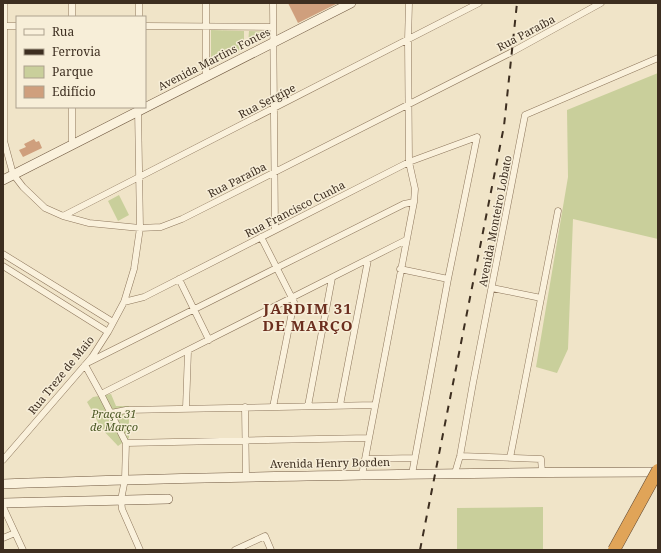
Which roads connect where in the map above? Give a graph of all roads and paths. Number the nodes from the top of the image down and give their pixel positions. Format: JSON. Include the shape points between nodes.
{"nodes":[{"id":1,"x":4,"y":3,"type":"edge"},
{"id":2,"x":72,"y":3,"type":"edge"},
{"id":3,"x":139,"y":3,"type":"edge"},
{"id":4,"x":206,"y":3,"type":"edge"},
{"id":5,"x":273,"y":3,"type":"edge"},
{"id":6,"x":351,"y":3,"type":"edge"},
{"id":7,"x":409,"y":3,"type":"edge"},
{"id":8,"x":480,"y":3,"type":"edge"},
{"id":9,"x":601,"y":3,"type":"edge"},
{"id":10,"x":342,"y":5,"type":"edge"},
{"id":11,"x":72,"y":16,"type":"edge"},
{"id":12,"x":139,"y":16,"type":"edge"},
{"id":13,"x":3,"y":26,"type":"edge"},
{"id":14,"x":16,"y":26,"type":"edge"},
{"id":15,"x":146,"y":26,"type":"edge"},
{"id":16,"x":206,"y":27,"type":"junction"},
{"id":17,"x":273,"y":28,"type":"junction"},
{"id":18,"x":408,"y":40,"type":"junction"},
{"id":19,"x":274,"y":42,"type":"junction"},
{"id":20,"x":658,"y":58,"type":"edge"},
{"id":21,"x":206,"y":76,"type":"junction"},
{"id":22,"x":409,"y":104,"type":"junction"},
{"id":23,"x":146,"y":105,"type":"edge"},
{"id":24,"x":72,"y":108,"type":"edge"},
{"id":25,"x":138,"y":109,"type":"edge"},
{"id":26,"x":274,"y":109,"type":"junction"},
{"id":27,"x":72,"y":144,"type":"junction"},
{"id":28,"x":409,"y":162,"type":"junction"},
{"id":29,"x":274,"y":173,"type":"junction"},
{"id":30,"x":13,"y":174,"type":"junction"},
{"id":31,"x":140,"y":176,"type":"junction"},
{"id":32,"x":3,"y":180,"type":"edge"},
{"id":33,"x":414,"y":202,"type":"junction"},
{"id":34,"x":558,"y":211,"type":"dead end"},
{"id":35,"x":63,"y":216,"type":"junction"},
{"id":36,"x":140,"y":228,"type":"junction"},
{"id":37,"x":275,"y":230,"type":"junction"},
{"id":38,"x":261,"y":238,"type":"junction"},
{"id":39,"x":406,"y":240,"type":"junction"},
{"id":40,"x":3,"y":254,"type":"edge"},
{"id":41,"x":368,"y":260,"type":"junction"},
{"id":42,"x":3,"y":266,"type":"edge"},
{"id":43,"x":276,"y":268,"type":"junction"},
{"id":44,"x":400,"y":269,"type":"junction"},
{"id":45,"x":332,"y":278,"type":"junction"},
{"id":46,"x":179,"y":279,"type":"junction"},
{"id":47,"x":448,"y":279,"type":"junction"},
{"id":48,"x":492,"y":288,"type":"junction"},
{"id":49,"x":292,"y":298,"type":"junction"},
{"id":50,"x":541,"y":298,"type":"junction"},
{"id":51,"x":124,"y":302,"type":"junction"},
{"id":52,"x":194,"y":310,"type":"junction"},
{"id":53,"x":113,"y":322,"type":"junction"},
{"id":54,"x":108,"y":332,"type":"junction"},
{"id":55,"x":209,"y":340,"type":"junction"},
{"id":56,"x":188,"y":351,"type":"junction"},
{"id":57,"x":86,"y":364,"type":"junction"},
{"id":58,"x":101,"y":394,"type":"junction"},
{"id":59,"x":340,"y":405,"type":"junction"},
{"id":60,"x":375,"y":405,"type":"junction"},
{"id":61,"x":273,"y":406,"type":"junction"},
{"id":62,"x":308,"y":406,"type":"junction"},
{"id":63,"x":245,"y":407,"type":"junction"},
{"id":64,"x":186,"y":408,"type":"junction"},
{"id":65,"x":111,"y":413,"type":"junction"},
{"id":66,"x":369,"y":438,"type":"junction"},
{"id":67,"x":245,"y":441,"type":"junction"},
{"id":68,"x":126,"y":443,"type":"junction"},
{"id":69,"x":460,"y":456,"type":"junction"},
{"id":70,"x":415,"y":458,"type":"junction"},
{"id":71,"x":510,"y":458,"type":"junction"},
{"id":72,"x":364,"y":459,"type":"junction"},
{"id":73,"x":3,"y":460,"type":"edge"},
{"id":74,"x":658,"y":471,"type":"edge"},
{"id":75,"x":542,"y":472,"type":"junction"},
{"id":76,"x":455,"y":473,"type":"junction"},
{"id":77,"x":412,"y":474,"type":"junction"},
{"id":78,"x":362,"y":475,"type":"junction"},
{"id":79,"x":246,"y":477,"type":"junction"},
{"id":80,"x":125,"y":479,"type":"junction"},
{"id":81,"x":3,"y":484,"type":"edge"},
{"id":82,"x":168,"y":499,"type":"dead end"},
{"id":83,"x":121,"y":500,"type":"junction"},
{"id":84,"x":3,"y":503,"type":"edge"},
{"id":85,"x":3,"y":507,"type":"edge"},
{"id":86,"x":15,"y":533,"type":"junction"},
{"id":87,"x":3,"y":538,"type":"edge"},
{"id":88,"x":23,"y":550,"type":"edge"},
{"id":89,"x":140,"y":550,"type":"edge"},
{"id":90,"x":235,"y":550,"type":"edge"},
{"id":91,"x":271,"y":550,"type":"edge"},
{"id":92,"x":614,"y":550,"type":"edge"}],
"edges":[{"from":1,"to":13,"type":"street","name":"Rua Paraíba"},
{"from":2,"to":11,"type":"street"},
{"from":3,"to":12,"type":"street"},
{"from":4,"to":16,"type":"street"},
{"from":5,"to":17,"type":"street"},
{"from":6,"to":10,"type":"street","name":"Avenida Martins Fontes"},
{"from":7,"to":18,"type":"street"},
{"from":8,"to":18,"type":"street","name":"Rua Sergípe"},
{"from":9,"to":22,"type":"street","name":"Rua Paraíba"},
{"from":10,"to":19,"type":"street","name":"Avenida Martins Fontes"},
{"from":13,"to":14,"type":"street"},
{"from":13,"to":30,"type":"street","name":"Rua Paraíba","via":[[4,141]]},
{"from":15,"to":16,"type":"street"},
{"from":16,"to":17,"type":"street"},
{"from":16,"to":21,"type":"street"},
{"from":17,"to":19,"type":"street"},
{"from":18,"to":22,"type":"street"},
{"from":18,"to":26,"type":"street","name":"Rua Sergípe"},
{"from":19,"to":21,"type":"street","name":"Avenida Martins Fontes"},
{"from":19,"to":26,"type":"street"},
{"from":20,"to":48,"type":"street","name":"Avenida Monteiro Lobato","via":[[525,115]]},
{"from":21,"to":23,"type":"street","name":"Avenida Martins Fontes"},
{"from":22,"to":28,"type":"street"},
{"from":22,"to":29,"type":"street","name":"Rua Paraíba"},
{"from":24,"to":27,"type":"street"},
{"from":25,"to":27,"type":"street","name":"Avenida Martins Fontes"},
{"from":25,"to":31,"type":"street","name":"Rua Treze de Maio"},
{"from":26,"to":29,"type":"street"},
{"from":26,"to":31,"type":"street","name":"Rua Sergípe"},
{"from":27,"to":30,"type":"street","name":"Avenida Martins Fontes"},
{"from":28,"to":33,"type":"street","via":[[415,189]]},
{"from":28,"to":37,"type":"street","name":"Rua Francisco Cunha"},
{"from":28,"to":47,"type":"street","name":"Rua Francisco Cunha","via":[[477,137]]},
{"from":29,"to":36,"type":"street","name":"Rua Paraíba","via":[[182,219],[161,226]]},
{"from":29,"to":37,"type":"street"},
{"from":30,"to":32,"type":"street","name":"Avenida Martins Fontes"},
{"from":30,"to":35,"type":"street","name":"Rua Paraíba","via":[[45,208]]},
{"from":31,"to":35,"type":"street","name":"Rua Sergípe"},
{"from":31,"to":36,"type":"street","name":"Rua Treze de Maio"},
{"from":33,"to":39,"type":"street"},
{"from":33,"to":43,"type":"street","via":[[404,204]]},
{"from":34,"to":50,"type":"street"},
{"from":35,"to":36,"type":"street","name":"Rua Paraíba","via":[[89,223]]},
{"from":36,"to":51,"type":"street","name":"Rua Treze de Maio","via":[[134,269]]},
{"from":37,"to":38,"type":"street","name":"Rua Francisco Cunha"},
{"from":38,"to":43,"type":"street"},
{"from":38,"to":46,"type":"street","name":"Rua Francisco Cunha"},
{"from":39,"to":41,"type":"street"},
{"from":39,"to":44,"type":"street"},
{"from":40,"to":53,"type":"street"},
{"from":41,"to":45,"type":"street"},
{"from":41,"to":59,"type":"street"},
{"from":42,"to":54,"type":"street"},
{"from":43,"to":49,"type":"street"},
{"from":43,"to":52,"type":"street"},
{"from":44,"to":47,"type":"street"},
{"from":44,"to":60,"type":"street"},
{"from":45,"to":49,"type":"street"},
{"from":45,"to":62,"type":"street"},
{"from":46,"to":51,"type":"street","name":"Rua Francisco Cunha","via":[[144,297]]},
{"from":46,"to":52,"type":"street"},
{"from":47,"to":70,"type":"street"},
{"from":48,"to":50,"type":"street"},
{"from":48,"to":69,"type":"street","name":"Avenida Monteiro Lobato"},
{"from":49,"to":55,"type":"street"},
{"from":49,"to":61,"type":"street","via":[[294,302]]},
{"from":50,"to":71,"type":"street"},
{"from":51,"to":53,"type":"street","name":"Rua Treze de Maio"},
{"from":52,"to":55,"type":"street"},
{"from":52,"to":57,"type":"street"},
{"from":53,"to":54,"type":"street","name":"Rua Treze de Maio"},
{"from":54,"to":57,"type":"street","name":"Rua Treze de Maio"},
{"from":55,"to":56,"type":"street"},
{"from":56,"to":58,"type":"street"},
{"from":56,"to":64,"type":"street"},
{"from":57,"to":58,"type":"street"},
{"from":57,"to":73,"type":"street","name":"Rua Treze de Maio"},
{"from":58,"to":65,"type":"street"},
{"from":59,"to":60,"type":"street"},
{"from":59,"to":62,"type":"street"},
{"from":60,"to":66,"type":"street"},
{"from":61,"to":62,"type":"street"},
{"from":61,"to":63,"type":"street"},
{"from":63,"to":64,"type":"street"},
{"from":63,"to":67,"type":"street"},
{"from":64,"to":65,"type":"street"},
{"from":65,"to":68,"type":"street"},
{"from":66,"to":67,"type":"street"},
{"from":66,"to":72,"type":"street"},
{"from":67,"to":68,"type":"street"},
{"from":67,"to":79,"type":"street"},
{"from":68,"to":80,"type":"street"},
{"from":69,"to":71,"type":"street"},
{"from":69,"to":76,"type":"street","name":"Avenida Monteiro Lobato"},
{"from":70,"to":72,"type":"street","name":"Avenida Henry Borden"},
{"from":70,"to":77,"type":"street"},
{"from":71,"to":75,"type":"street","via":[[541,459]]},
{"from":72,"to":78,"type":"street"},
{"from":74,"to":75,"type":"street","name":"Avenida Henry Borden"},
{"from":74,"to":92,"type":"highway","bridge":true},
{"from":75,"to":76,"type":"street","name":"Avenida Henry Borden"},
{"from":76,"to":77,"type":"street","name":"Avenida Henry Borden"},
{"from":77,"to":78,"type":"street","name":"Avenida Henry Borden"},
{"from":78,"to":79,"type":"street","name":"Avenida Henry Borden"},
{"from":79,"to":80,"type":"street","name":"Avenida Henry Borden"},
{"from":80,"to":81,"type":"street","name":"Avenida Henry Borden"},
{"from":80,"to":83,"type":"street"},
{"from":82,"to":83,"type":"street"},
{"from":83,"to":84,"type":"street"},
{"from":83,"to":89,"type":"street","via":[[122,509]]},
{"from":85,"to":86,"type":"street"},
{"from":86,"to":87,"type":"street"},
{"from":86,"to":88,"type":"street"},
{"from":90,"to":91,"type":"street","via":[[265,536]]}]}
